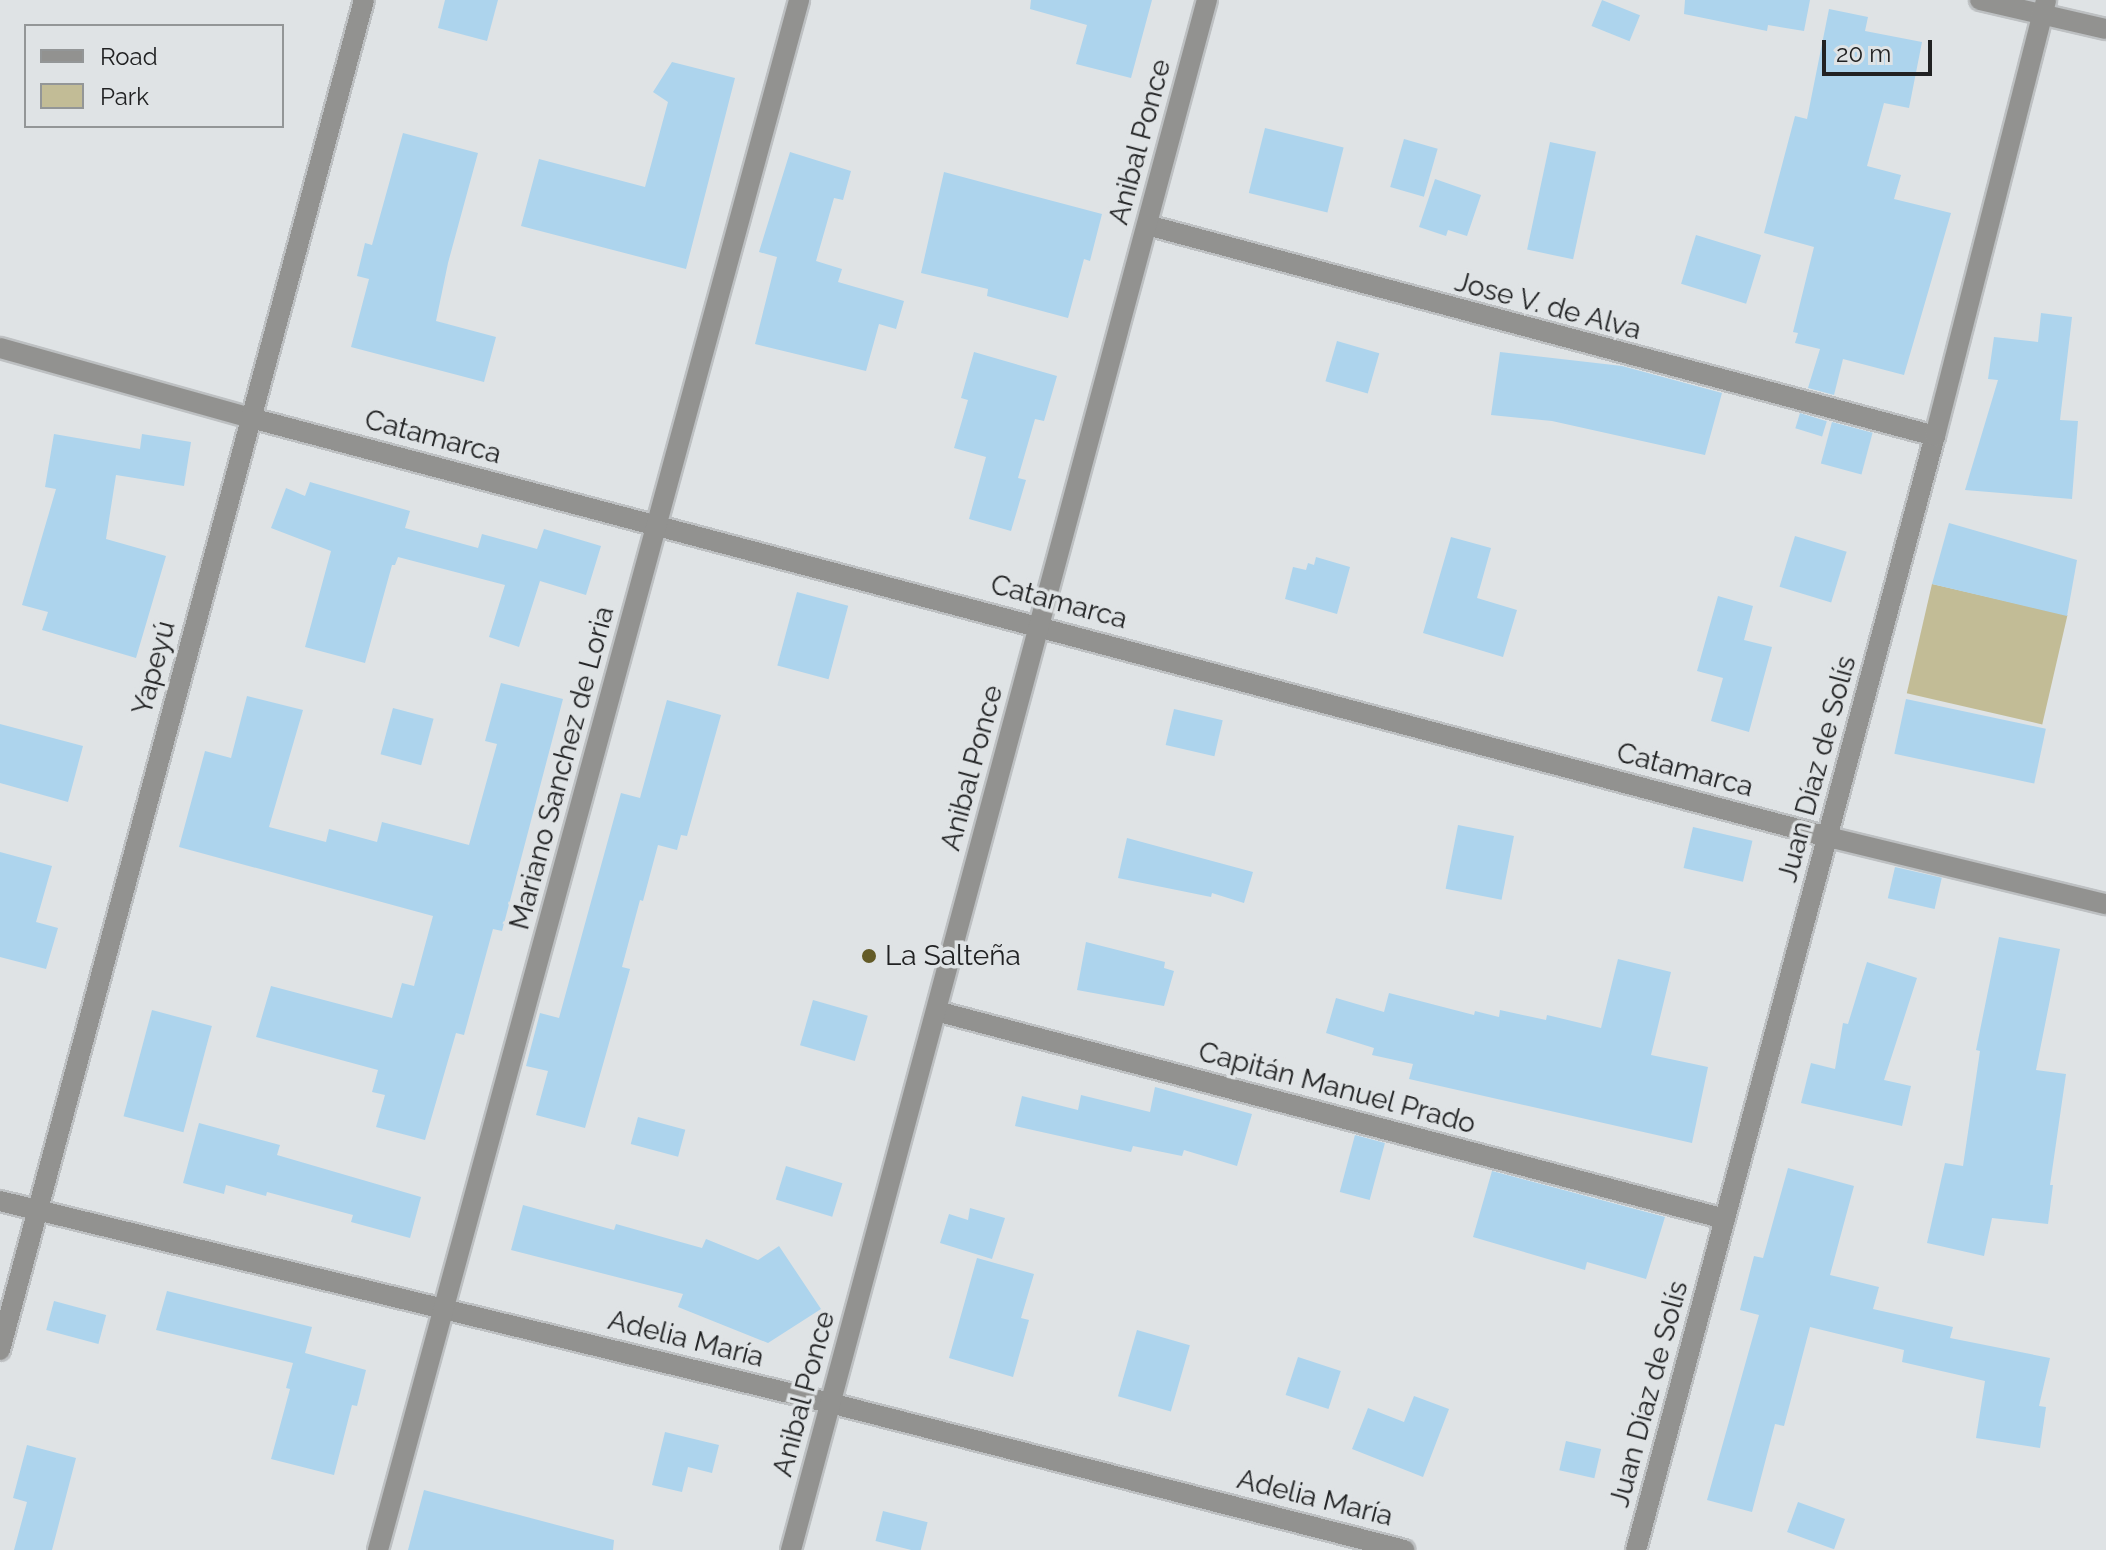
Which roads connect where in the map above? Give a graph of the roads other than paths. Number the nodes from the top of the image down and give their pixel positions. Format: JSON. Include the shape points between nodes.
{"nodes":[{"id":1,"x":364,"y":0,"type":"edge"},
{"id":2,"x":799,"y":0,"type":"edge"},
{"id":3,"x":1207,"y":0,"type":"edge"},
{"id":4,"x":1980,"y":0,"type":"edge"},
{"id":5,"x":2043,"y":8,"type":"edge"},
{"id":6,"x":2106,"y":29,"type":"edge"},
{"id":7,"x":1147,"y":225,"type":"junction"},
{"id":8,"x":0,"y":348,"type":"edge"},
{"id":9,"x":251,"y":418,"type":"junction"},
{"id":10,"x":1935,"y":436,"type":"junction"},
{"id":11,"x":657,"y":525,"type":"junction"},
{"id":12,"x":1039,"y":626,"type":"junction"},
{"id":13,"x":1828,"y":837,"type":"junction"},
{"id":14,"x":2106,"y":904,"type":"edge"},
{"id":15,"x":936,"y":1011,"type":"junction"},
{"id":16,"x":0,"y":1201,"type":"edge"},
{"id":17,"x":37,"y":1211,"type":"junction"},
{"id":18,"x":1725,"y":1219,"type":"junction"},
{"id":19,"x":442,"y":1309,"type":"junction"},
{"id":20,"x":0,"y":1350,"type":"edge"},
{"id":21,"x":830,"y":1403,"type":"junction"},
{"id":22,"x":378,"y":1550,"type":"edge"},
{"id":23,"x":791,"y":1550,"type":"edge"},
{"id":24,"x":1404,"y":1550,"type":"edge"},
{"id":25,"x":1636,"y":1550,"type":"edge"}],
"edges":[{"from":1,"to":9,"type":"street","name":"Yapeyú"},
{"from":2,"to":11,"type":"street","name":"Mariano Sanchez de Loria"},
{"from":3,"to":7,"type":"street","name":"Anibal Ponce"},
{"from":4,"to":5,"type":"street"},
{"from":5,"to":6,"type":"street"},
{"from":5,"to":10,"type":"street","name":"Juan Díaz de Solís"},
{"from":7,"to":10,"type":"street","name":"Jose V. de Alva"},
{"from":7,"to":12,"type":"street","name":"Anibal Ponce"},
{"from":8,"to":9,"type":"street","name":"Catamarca"},
{"from":9,"to":11,"type":"street","name":"Catamarca"},
{"from":9,"to":17,"type":"street","name":"Yapeyú"},
{"from":10,"to":13,"type":"street","name":"Juan Díaz de Solís"},
{"from":11,"to":12,"type":"street","name":"Catamarca"},
{"from":11,"to":19,"type":"street","name":"Mariano Sanchez de Loria"},
{"from":12,"to":13,"type":"street","name":"Catamarca"},
{"from":12,"to":15,"type":"street","name":"Anibal Ponce"},
{"from":13,"to":14,"type":"street","name":"Catamarca"},
{"from":13,"to":18,"type":"street","name":"Juan Díaz de Solís"},
{"from":15,"to":18,"type":"street","name":"Capitán Manuel Prado"},
{"from":15,"to":21,"type":"street","name":"Anibal Ponce"},
{"from":16,"to":17,"type":"street","name":"Adelia María"},
{"from":17,"to":19,"type":"street","name":"Adelia María"},
{"from":17,"to":20,"type":"street","name":"Yapeyú"},
{"from":18,"to":25,"type":"street","name":"Juan Díaz de Solís"},
{"from":19,"to":21,"type":"street","name":"Adelia María"},
{"from":19,"to":22,"type":"street","name":"Mariano Sanchez de Loria"},
{"from":21,"to":23,"type":"street","name":"Anibal Ponce"},
{"from":21,"to":24,"type":"street","name":"Adelia María"}]}
